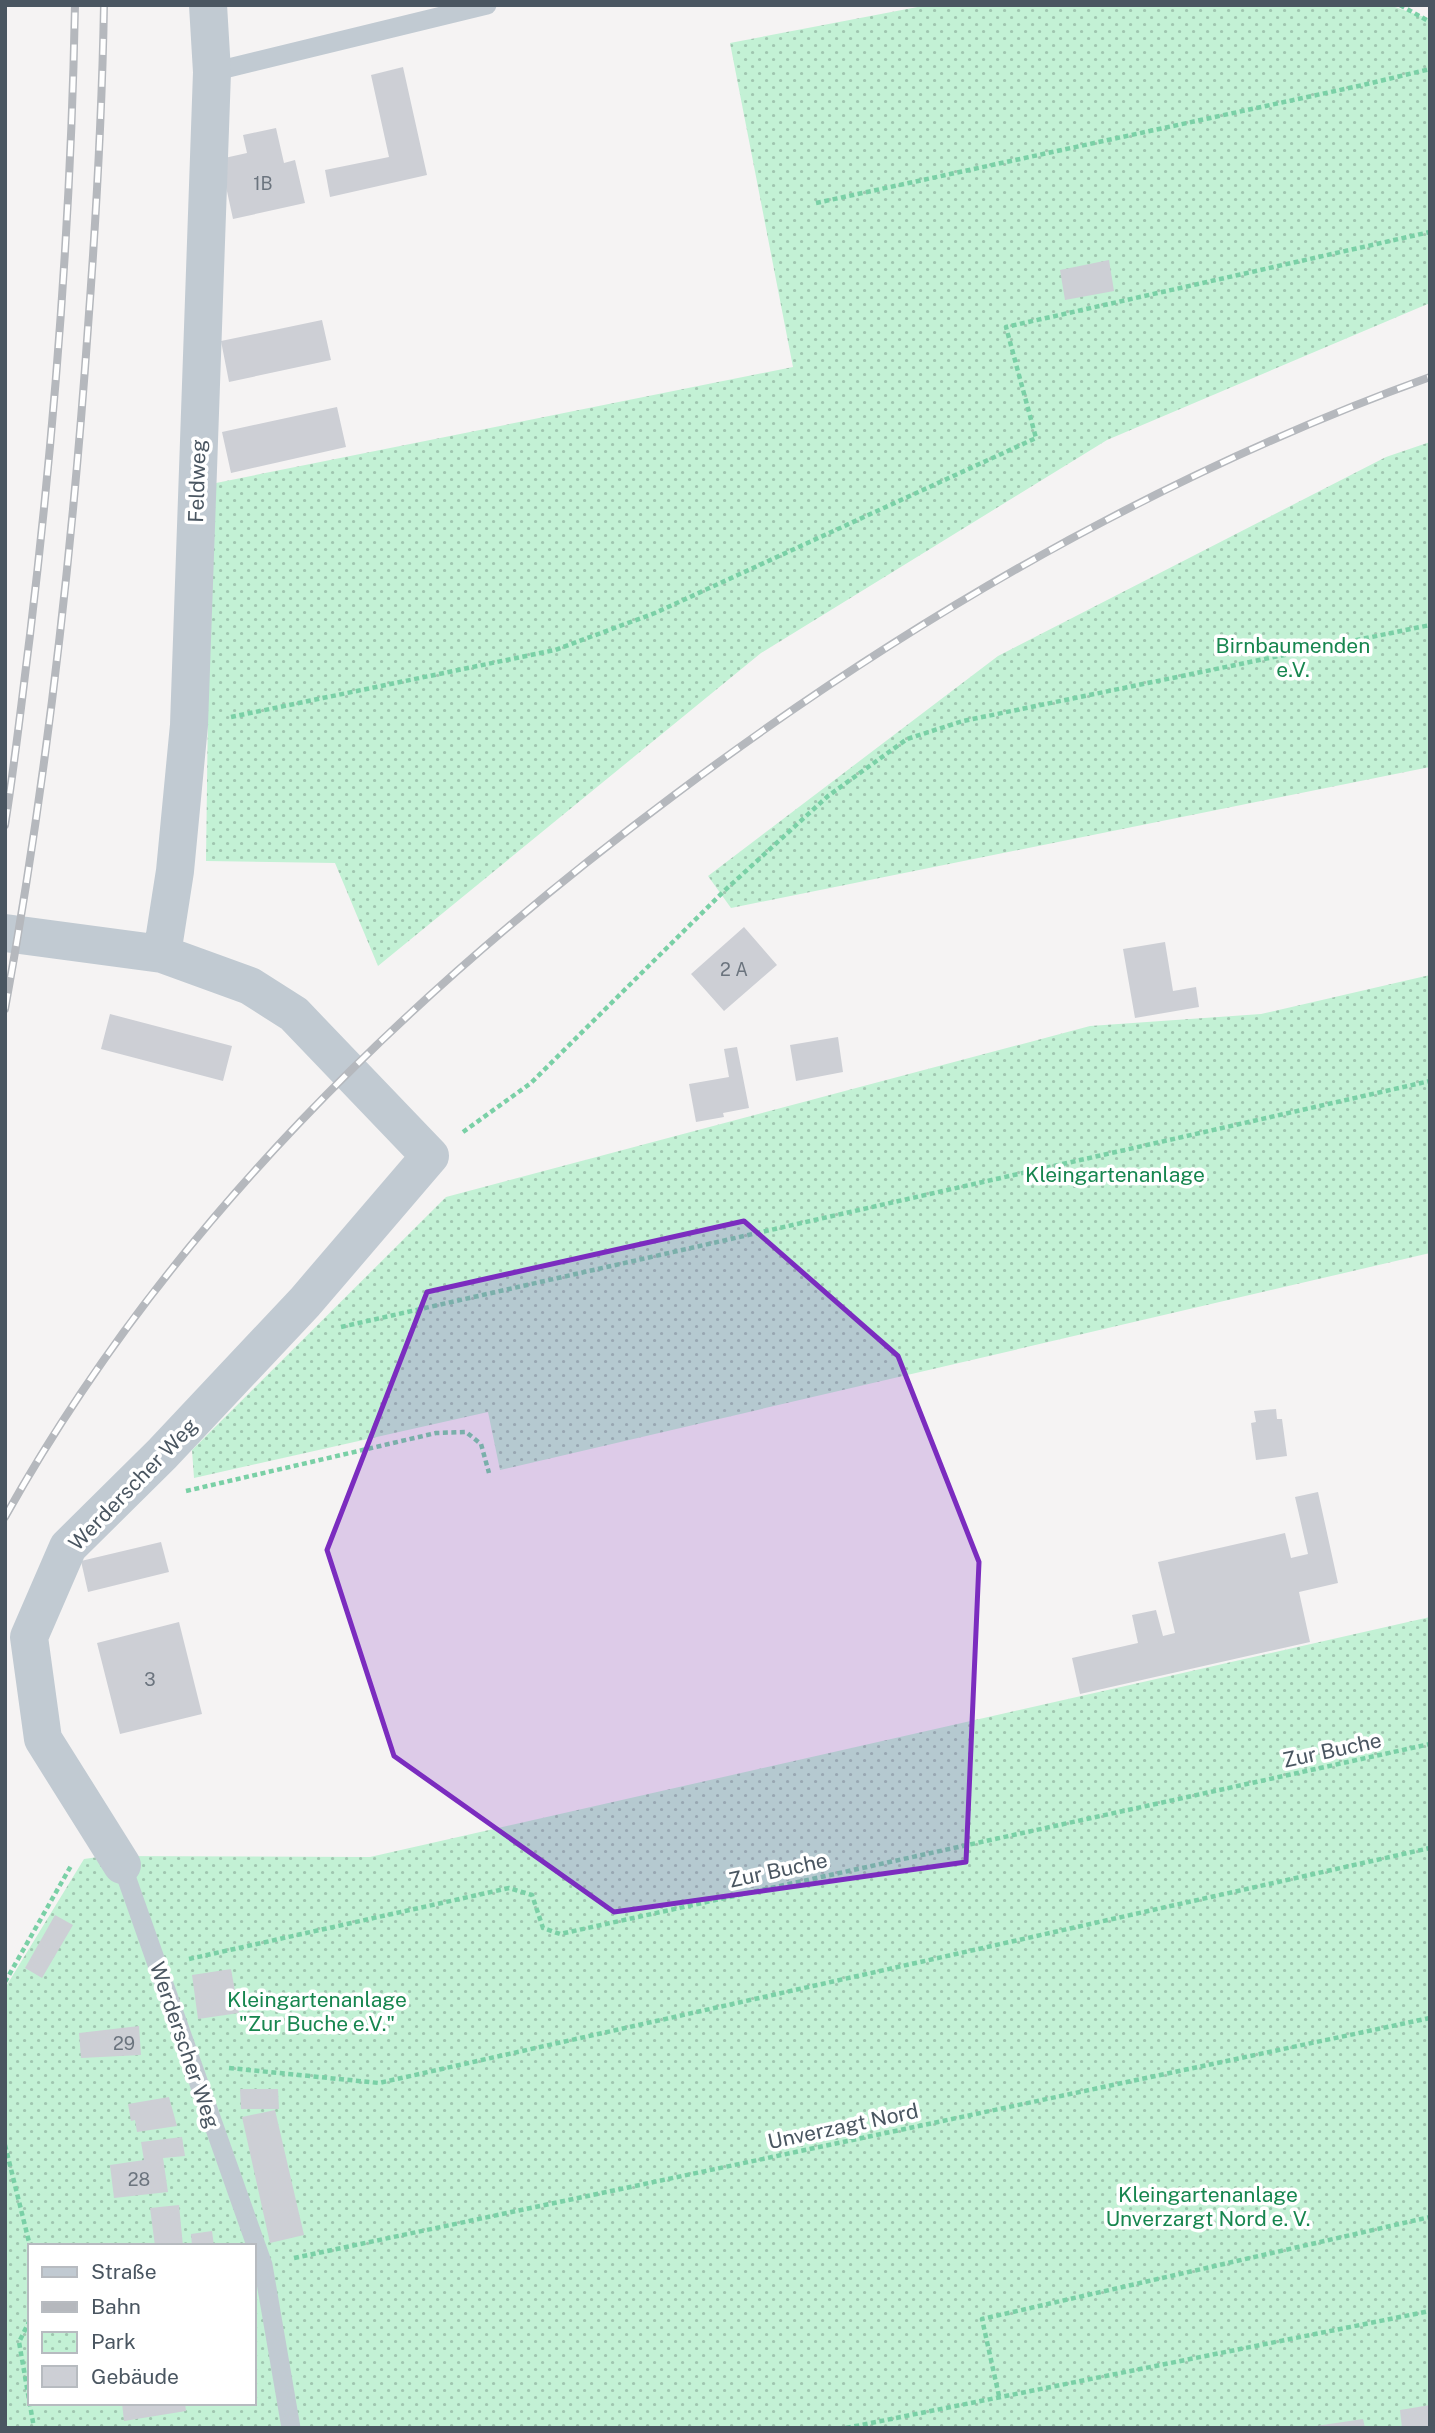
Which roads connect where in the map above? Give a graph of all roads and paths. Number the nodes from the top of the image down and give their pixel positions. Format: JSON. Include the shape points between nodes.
{"nodes":[{"id":1,"x":208,"y":5,"type":"edge"},
{"id":2,"x":487,"y":5,"type":"edge"},
{"id":3,"x":1400,"y":5,"type":"edge"},
{"id":4,"x":1430,"y":22,"type":"edge"},
{"id":5,"x":1430,"y":69,"type":"edge"},
{"id":6,"x":212,"y":72,"type":"junction"},
{"id":7,"x":816,"y":203,"type":"dead end"},
{"id":8,"x":1430,"y":232,"type":"edge"},
{"id":9,"x":1430,"y":625,"type":"edge"},
{"id":10,"x":189,"y":725,"type":"junction"},
{"id":11,"x":5,"y":933,"type":"edge"},
{"id":12,"x":162,"y":954,"type":"junction"},
{"id":13,"x":1430,"y":1081,"type":"edge"},
{"id":14,"x":430,"y":1156,"type":"junction"},
{"id":15,"x":305,"y":1302,"type":"junction"},
{"id":16,"x":162,"y":1454,"type":"junction"},
{"id":17,"x":489,"y":1472,"type":"dead end"},
{"id":18,"x":1430,"y":1744,"type":"edge"},
{"id":19,"x":1430,"y":1848,"type":"edge"},
{"id":20,"x":115,"y":1855,"type":"junction"},
{"id":21,"x":158,"y":1966,"type":"junction"},
{"id":22,"x":5,"y":1982,"type":"edge"},
{"id":23,"x":1430,"y":2018,"type":"edge"},
{"id":24,"x":193,"y":2064,"type":"junction"},
{"id":25,"x":5,"y":2145,"type":"edge"},
{"id":26,"x":1430,"y":2217,"type":"edge"},
{"id":27,"x":30,"y":2244,"type":"edge"},
{"id":28,"x":263,"y":2264,"type":"junction"},
{"id":29,"x":1430,"y":2311,"type":"edge"},
{"id":30,"x":28,"y":2324,"type":"edge"},
{"id":31,"x":28,"y":2394,"type":"edge"},
{"id":32,"x":999,"y":2396,"type":"junction"},
{"id":33,"x":30,"y":2405,"type":"edge"},
{"id":34,"x":34,"y":2428,"type":"edge"},
{"id":35,"x":291,"y":2428,"type":"edge"},
{"id":36,"x":846,"y":2428,"type":"edge"}],
"edges":[{"from":1,"to":6,"type":"street","name":"Feldweg"},
{"from":2,"to":6,"type":"lane"},
{"from":3,"to":4,"type":"path"},
{"from":5,"to":7,"type":"path"},
{"from":6,"to":10,"type":"street","name":"Feldweg"},
{"from":8,"to":10,"type":"path","via":[[1006,327],[1036,438],[655,613],[555,650]]},
{"from":9,"to":14,"type":"path","via":[[963,722],[907,738],[799,822],[531,1083]]},
{"from":10,"to":12,"type":"street","name":"Feldweg","via":[[176,871]]},
{"from":11,"to":12,"type":"street"},
{"from":12,"to":14,"type":"street","via":[[250,986],[294,1014]]},
{"from":13,"to":15,"type":"path","via":[[336,1328]]},
{"from":14,"to":15,"type":"street","name":"Werderscher Weg"},
{"from":15,"to":16,"type":"street","name":"Werderscher Weg"},
{"from":16,"to":17,"type":"path","via":[[186,1491],[436,1433],[466,1432],[481,1444]]},
{"from":16,"to":20,"type":"street","name":"Werderscher Weg","via":[[68,1547],[29,1637],[43,1739]]},
{"from":18,"to":21,"type":"path","name":"Zur Buche","via":[[560,1934],[543,1928],[532,1895],[509,1888]]},
{"from":19,"to":24,"type":"path","via":[[379,2083]]},
{"from":20,"to":21,"type":"lane","name":"Werderscher Weg"},
{"from":20,"to":22,"type":"path","via":[[80,1850]]},
{"from":21,"to":24,"type":"lane","name":"Werderscher Weg"},
{"from":23,"to":28,"type":"path","name":"Unverzagt Nord"},
{"from":24,"to":28,"type":"lane","name":"Werderscher Weg"},
{"from":25,"to":27,"type":"path"},
{"from":26,"to":32,"type":"path","via":[[982,2319]]},
{"from":28,"to":35,"type":"lane","name":"Werderscher Weg"},
{"from":29,"to":32,"type":"path"},
{"from":30,"to":31,"type":"path","via":[[19,2342]]},
{"from":32,"to":36,"type":"path"},
{"from":33,"to":34,"type":"path"}]}
